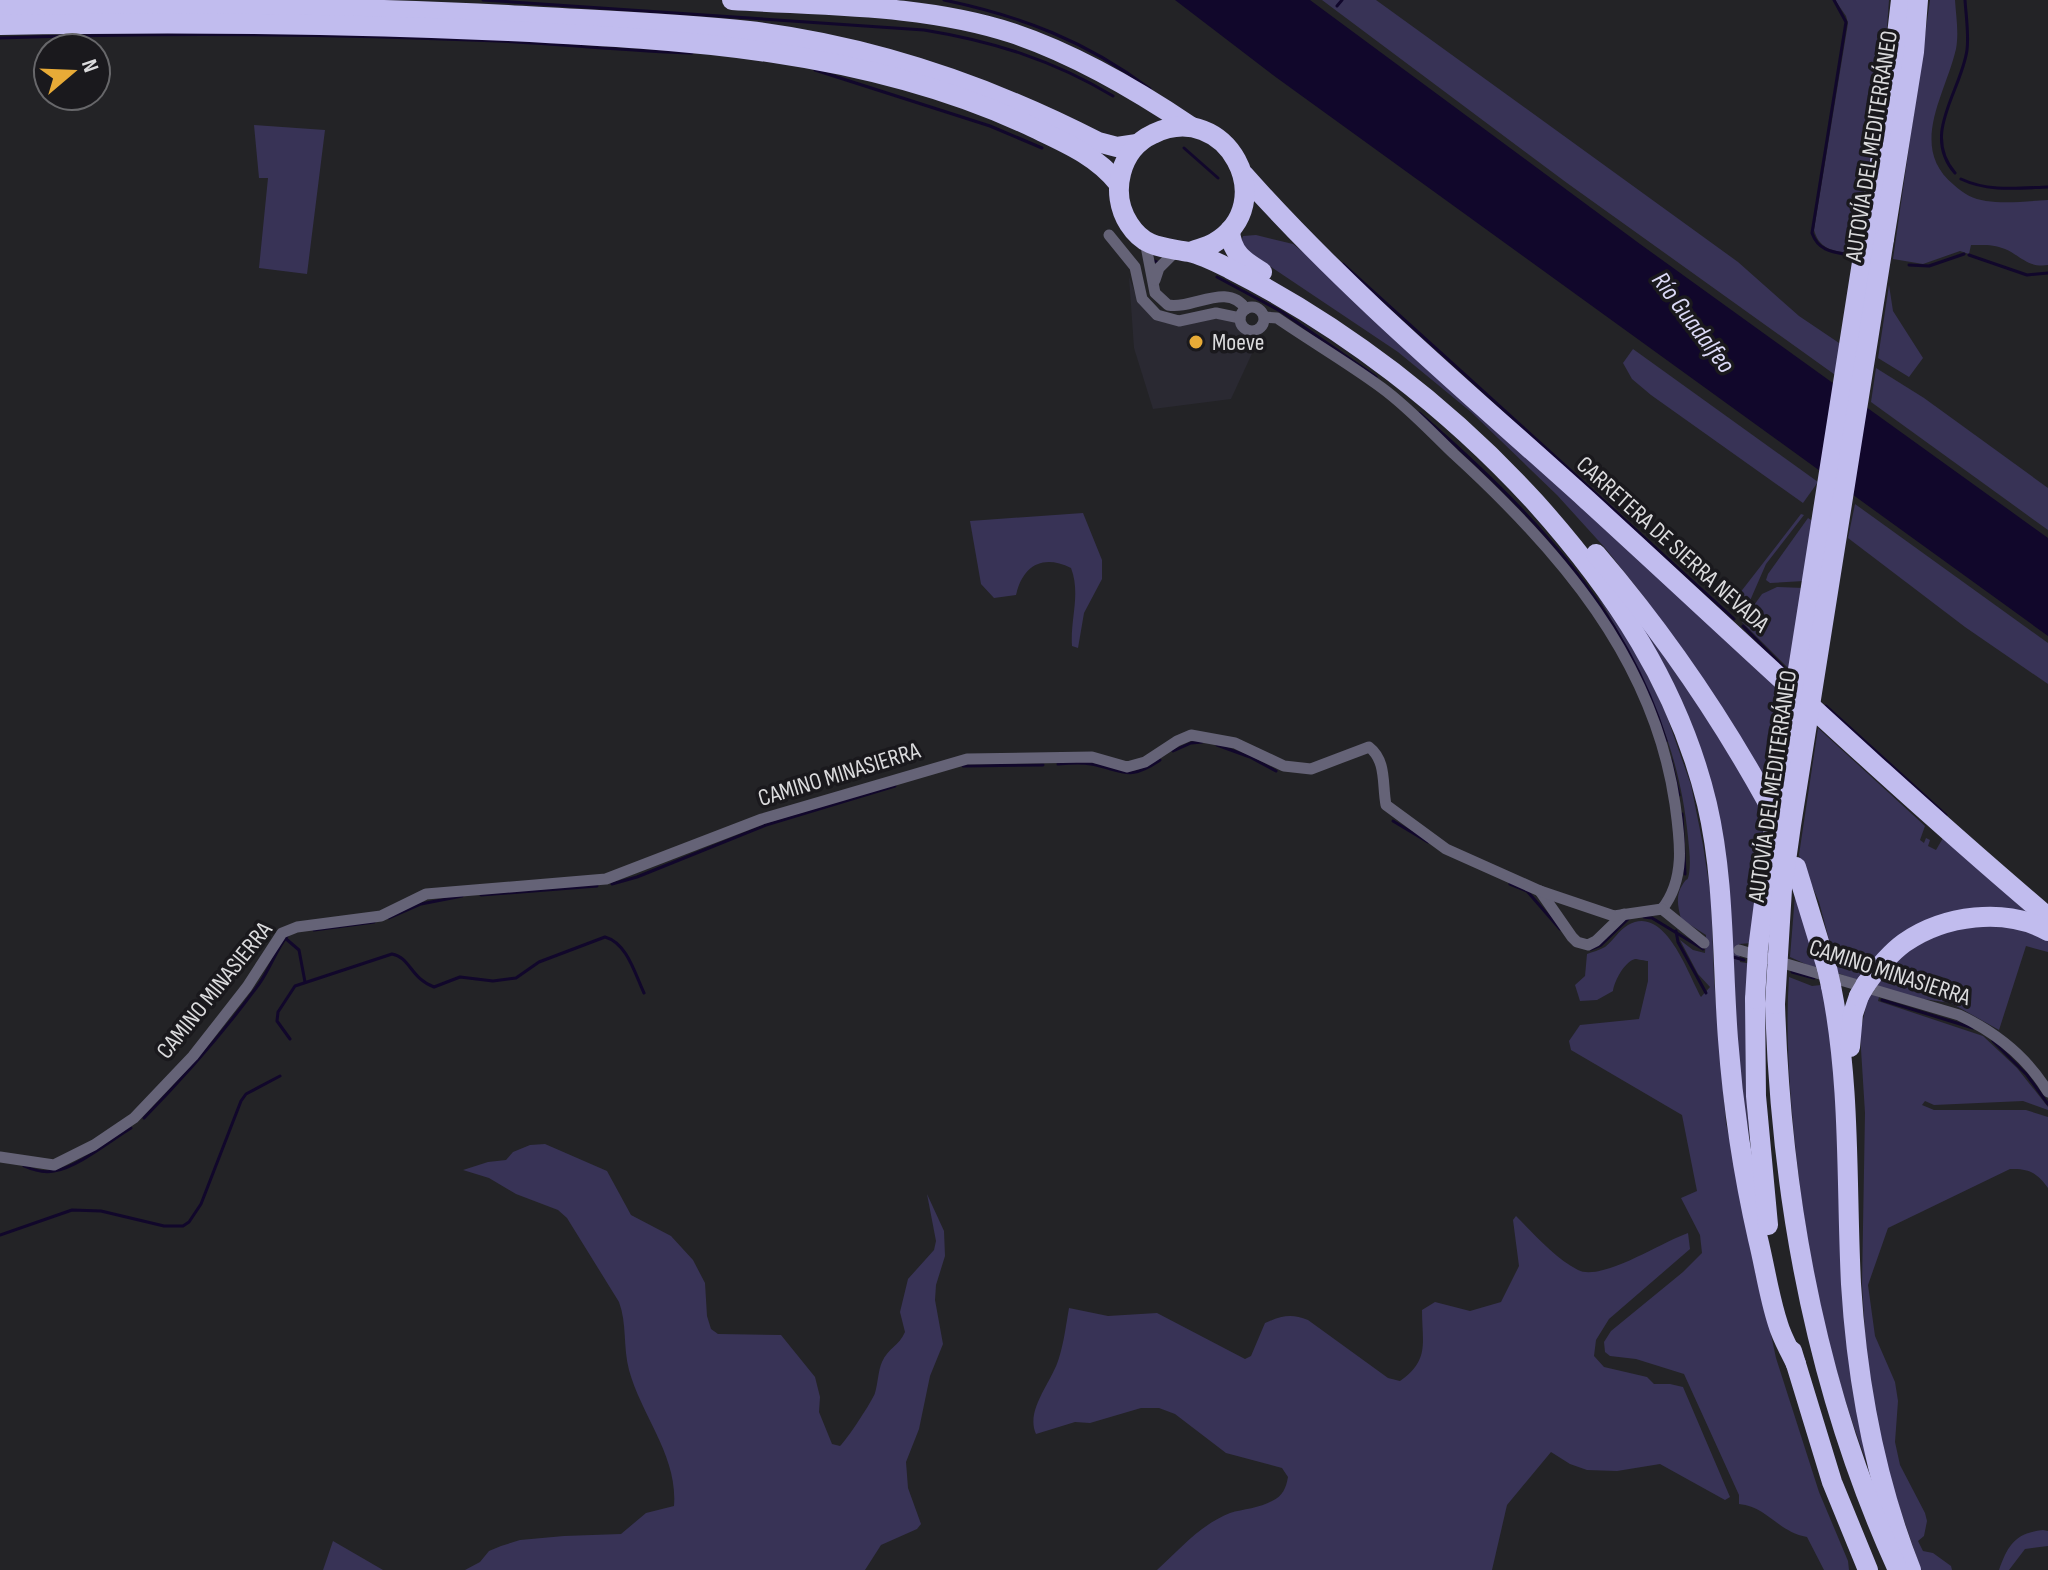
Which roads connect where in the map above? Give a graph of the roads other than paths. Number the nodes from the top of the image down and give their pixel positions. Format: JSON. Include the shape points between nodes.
{"nodes":[{"id":1,"x":732,"y":0,"type":"edge"},
{"id":2,"x":1901,"y":0,"type":"edge"},
{"id":3,"x":1918,"y":0,"type":"edge"},
{"id":4,"x":0,"y":10,"type":"edge"},
{"id":5,"x":0,"y":25,"type":"edge"},
{"id":6,"x":1141,"y":98,"type":"junction"},
{"id":7,"x":1190,"y":126,"type":"junction"},
{"id":8,"x":1145,"y":139,"type":"junction"},
{"id":9,"x":1244,"y":175,"type":"junction"},
{"id":10,"x":1118,"y":183,"type":"junction"},
{"id":11,"x":1235,"y":222,"type":"junction"},
{"id":12,"x":1109,"y":235,"type":"dead end"},
{"id":13,"x":1303,"y":238,"type":"junction"},
{"id":14,"x":1875,"y":238,"type":"junction"},
{"id":15,"x":1144,"y":240,"type":"junction"},
{"id":16,"x":1182,"y":252,"type":"junction"},
{"id":17,"x":1153,"y":285,"type":"junction"},
{"id":18,"x":1243,"y":313,"type":"junction"},
{"id":19,"x":1264,"y":317,"type":"junction"},
{"id":20,"x":1768,"y":803,"type":"dead end"},
{"id":21,"x":1796,"y":867,"type":"dead end"},
{"id":22,"x":1540,"y":891,"type":"junction"},
{"id":23,"x":1662,"y":909,"type":"junction"},
{"id":24,"x":1624,"y":914,"type":"junction"},
{"id":25,"x":2048,"y":917,"type":"edge"},
{"id":26,"x":2048,"y":931,"type":"edge"},
{"id":27,"x":1704,"y":943,"type":"dead end"},
{"id":28,"x":1739,"y":950,"type":"dead end"},
{"id":29,"x":1765,"y":1001,"type":"junction"},
{"id":30,"x":2048,"y":1092,"type":"edge"},
{"id":31,"x":1847,"y":1115,"type":"junction"},
{"id":32,"x":0,"y":1157,"type":"edge"},
{"id":33,"x":1796,"y":1364,"type":"junction"},
{"id":34,"x":1868,"y":1570,"type":"edge"},
{"id":35,"x":1898,"y":1570,"type":"edge"},
{"id":36,"x":1911,"y":1570,"type":"edge"}],
"edges":[{"from":1,"to":6,"type":"highway","via":[[917,13],[1010,32],[1054,48]]},
{"from":2,"to":14,"type":"highway","name":"AUTOVÍA DEL MEDITERRÁNEO"},
{"from":3,"to":14,"type":"highway","name":"AUTOVÍA DEL MEDITERRÁNEO","via":[[1914,52]]},
{"from":4,"to":8,"type":"highway","via":[[452,12],[750,31],[924,68],[993,92],[1098,142],[1117,147]]},
{"from":5,"to":10,"type":"highway","via":[[426,28],[754,48],[854,66],[960,97],[1059,140],[1101,163]]},
{"from":6,"to":7,"type":"highway"},
{"from":6,"to":8,"type":"highway","via":[[1153,112]]},
{"from":7,"to":8,"type":"highway"},
{"from":7,"to":9,"type":"highway","via":[[1226,144]]},
{"from":8,"to":10,"type":"highway","via":[[1124,163]]},
{"from":9,"to":11,"type":"highway"},
{"from":9,"to":13,"type":"highway","name":"CARRETERA DE SIERRA NEVADA"},
{"from":10,"to":15,"type":"highway","via":[[1129,225]]},
{"from":11,"to":13,"type":"highway","name":"CARRETERA DE SIERRA NEVADA","via":[[1262,211]]},
{"from":11,"to":16,"type":"highway","via":[[1215,243]]},
{"from":11,"to":20,"type":"highway","via":[[1230,239],[1241,258],[1414,376],[1456,410],[1572,525],[1683,664]]},
{"from":12,"to":18,"type":"street","via":[[1135,267],[1142,299],[1157,315],[1179,321]]},
{"from":13,"to":25,"type":"highway","name":"CARRETERA DE SIERRA NEVADA"},
{"from":14,"to":29,"type":"highway","name":"AUTOVÍA DEL MEDITERRÁNEO","bridge":true,"via":[[1774,818],[1758,949]]},
{"from":15,"to":16,"type":"highway"},
{"from":15,"to":17,"type":"street"},
{"from":16,"to":17,"type":"street","via":[[1159,268]]},
{"from":16,"to":33,"type":"highway","via":[[1265,287],[1428,401],[1575,547],[1645,647],[1681,726],[1707,804],[1722,918],[1735,1117],[1778,1325]]},
{"from":17,"to":18,"type":"street","via":[[1168,305],[1232,298]]},
{"from":18,"to":19,"type":"street","via":[[1257,308]]},
{"from":18,"to":19,"type":"street","via":[[1242,325],[1252,331],[1261,327]]},
{"from":19,"to":23,"type":"street","via":[[1277,318],[1384,390],[1482,479],[1564,564],[1597,610],[1627,659],[1667,760],[1681,860],[1672,897]]},
{"from":21,"to":31,"type":"highway","via":[[1829,977]]},
{"from":22,"to":24,"type":"street","name":"CAMINO MINASIERRA","via":[[1614,916]]},
{"from":22,"to":24,"type":"street","via":[[1577,942],[1596,941]]},
{"from":22,"to":32,"type":"street","name":"CAMINO MINASIERRA","via":[[1446,849],[1396,814],[1386,805],[1384,772],[1369,747],[1311,769],[1284,766],[1235,743],[1191,735],[1127,767],[1092,757],[967,759],[762,819],[606,879],[426,894],[381,916],[282,933],[202,1045],[134,1118],[54,1165]]},
{"from":23,"to":24,"type":"street","name":"CAMINO MINASIERRA"},
{"from":23,"to":27,"type":"street"},
{"from":26,"to":31,"type":"highway","via":[[2019,921],[1970,918],[1926,931],[1883,962],[1862,990],[1849,1036]]},
{"from":28,"to":30,"type":"street","name":"CAMINO MINASIERRA","via":[[1980,1024],[2014,1049]]},
{"from":29,"to":33,"type":"highway","name":"AUTOVÍA DEL MEDITERRÁNEO","via":[[1756,1096],[1765,1206]]},
{"from":29,"to":35,"type":"highway","name":"AUTOVÍA DEL MEDITERRÁNEO","via":[[1792,1213],[1810,1307],[1849,1448]]},
{"from":31,"to":36,"type":"highway","via":[[1851,1282],[1862,1392],[1875,1456]]},
{"from":33,"to":34,"type":"highway","name":"AUTOVÍA DEL MEDITERRÁNEO","via":[[1832,1482]]}]}
